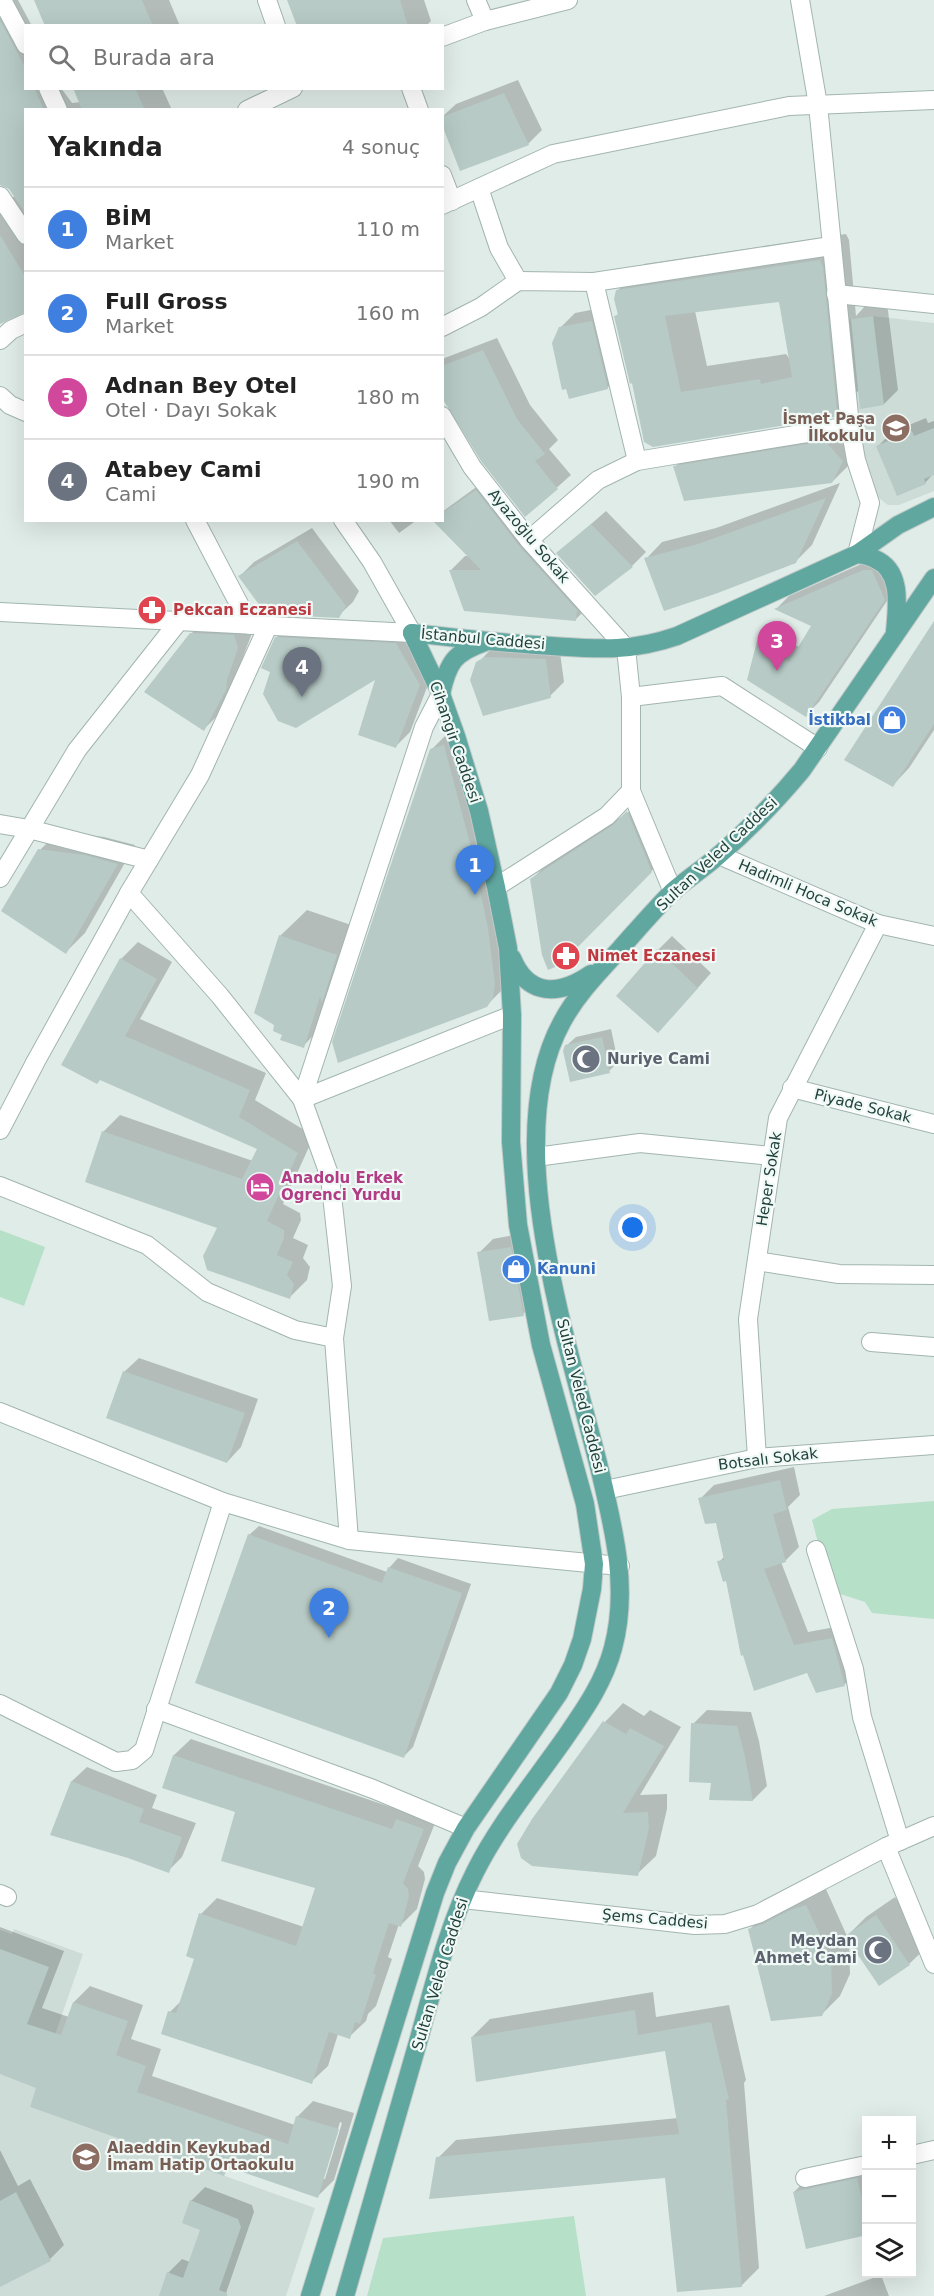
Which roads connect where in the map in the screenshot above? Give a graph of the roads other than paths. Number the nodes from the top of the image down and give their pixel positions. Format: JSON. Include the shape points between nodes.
{"nodes":[{"id":1,"x":3,"y":0,"type":"edge"},
{"id":2,"x":267,"y":0,"type":"edge"},
{"id":3,"x":476,"y":0,"type":"edge"},
{"id":4,"x":568,"y":0,"type":"edge"},
{"id":5,"x":800,"y":0,"type":"edge"},
{"id":6,"x":484,"y":21,"type":"junction"},
{"id":7,"x":275,"y":24,"type":"edge"},
{"id":8,"x":444,"y":36,"type":"edge"},
{"id":9,"x":24,"y":41,"type":"edge"},
{"id":10,"x":49,"y":90,"type":"edge"},
{"id":11,"x":289,"y":90,"type":"edge"},
{"id":12,"x":412,"y":90,"type":"edge"},
{"id":13,"x":934,"y":100,"type":"edge"},
{"id":14,"x":818,"y":105,"type":"junction"},
{"id":15,"x":57,"y":108,"type":"edge"},
{"id":16,"x":251,"y":108,"type":"edge"},
{"id":17,"x":418,"y":108,"type":"edge"},
{"id":18,"x":444,"y":186,"type":"edge"},
{"id":19,"x":478,"y":188,"type":"junction"},
{"id":20,"x":0,"y":196,"type":"edge"},
{"id":21,"x":447,"y":203,"type":"edge"},
{"id":22,"x":24,"y":232,"type":"edge"},
{"id":23,"x":831,"y":246,"type":"junction"},
{"id":24,"x":518,"y":281,"type":"junction"},
{"id":25,"x":594,"y":282,"type":"junction"},
{"id":26,"x":836,"y":294,"type":"junction"},
{"id":27,"x":934,"y":304,"type":"edge"},
{"id":28,"x":444,"y":326,"type":"edge"},
{"id":29,"x":444,"y":419,"type":"edge"},
{"id":30,"x":850,"y":426,"type":"junction"},
{"id":31,"x":637,"y":461,"type":"junction"},
{"id":32,"x":934,"y":507,"type":"edge"},
{"id":33,"x":196,"y":522,"type":"edge"},
{"id":34,"x":344,"y":522,"type":"edge"},
{"id":35,"x":529,"y":540,"type":"junction"},
{"id":36,"x":857,"y":554,"type":"junction"},
{"id":37,"x":932,"y":584,"type":"edge"},
{"id":38,"x":0,"y":612,"type":"edge"},
{"id":39,"x":179,"y":621,"type":"junction"},
{"id":40,"x":259,"y":625,"type":"junction"},
{"id":41,"x":412,"y":633,"type":"junction"},
{"id":42,"x":895,"y":633,"type":"junction"},
{"id":43,"x":486,"y":641,"type":"junction"},
{"id":44,"x":626,"y":648,"type":"junction"},
{"id":45,"x":441,"y":694,"type":"junction"},
{"id":46,"x":631,"y":697,"type":"junction"},
{"id":47,"x":818,"y":748,"type":"junction"},
{"id":48,"x":631,"y":791,"type":"junction"},
{"id":49,"x":0,"y":824,"type":"edge"},
{"id":50,"x":30,"y":830,"type":"junction"},
{"id":51,"x":719,"y":855,"type":"junction"},
{"id":52,"x":149,"y":860,"type":"junction"},
{"id":53,"x":0,"y":878,"type":"edge"},
{"id":54,"x":496,"y":887,"type":"junction"},
{"id":55,"x":673,"y":892,"type":"junction"},
{"id":56,"x":129,"y":893,"type":"junction"},
{"id":57,"x":878,"y":924,"type":"junction"},
{"id":58,"x":934,"y":936,"type":"edge"},
{"id":59,"x":508,"y":948,"type":"junction"},
{"id":60,"x":610,"y":960,"type":"junction"},
{"id":61,"x":512,"y":1015,"type":"junction"},
{"id":62,"x":792,"y":1088,"type":"junction"},
{"id":63,"x":302,"y":1099,"type":"junction"},
{"id":64,"x":934,"y":1124,"type":"edge"},
{"id":65,"x":0,"y":1130,"type":"edge"},
{"id":66,"x":771,"y":1156,"type":"junction"},
{"id":67,"x":536,"y":1157,"type":"junction"},
{"id":68,"x":0,"y":1186,"type":"edge"},
{"id":69,"x":757,"y":1262,"type":"junction"},
{"id":70,"x":934,"y":1275,"type":"edge"},
{"id":71,"x":334,"y":1338,"type":"junction"},
{"id":72,"x":871,"y":1342,"type":"dead end"},
{"id":73,"x":934,"y":1347,"type":"edge"},
{"id":74,"x":0,"y":1412,"type":"edge"},
{"id":75,"x":934,"y":1445,"type":"edge"},
{"id":76,"x":757,"y":1458,"type":"junction"},
{"id":77,"x":605,"y":1490,"type":"junction"},
{"id":78,"x":223,"y":1502,"type":"junction"},
{"id":79,"x":350,"y":1540,"type":"junction"},
{"id":80,"x":816,"y":1550,"type":"dead end"},
{"id":81,"x":594,"y":1564,"type":"junction"},
{"id":82,"x":620,"y":1566,"type":"junction"},
{"id":83,"x":0,"y":1704,"type":"edge"},
{"id":84,"x":156,"y":1709,"type":"junction"},
{"id":85,"x":934,"y":1826,"type":"edge"},
{"id":86,"x":466,"y":1828,"type":"junction"},
{"id":87,"x":893,"y":1844,"type":"junction"},
{"id":88,"x":463,"y":1899,"type":"junction"},
{"id":89,"x":934,"y":1964,"type":"edge"},
{"id":90,"x":934,"y":2150,"type":"edge"},
{"id":91,"x":916,"y":2154,"type":"edge"},
{"id":92,"x":862,"y":2166,"type":"edge"},
{"id":93,"x":805,"y":2178,"type":"dead end"},
{"id":94,"x":310,"y":2296,"type":"edge"},
{"id":95,"x":345,"y":2296,"type":"edge"}],
"edges":[{"from":1,"to":9,"type":"street"},
{"from":2,"to":7,"type":"street"},
{"from":3,"to":6,"type":"street"},
{"from":4,"to":6,"type":"street"},
{"from":5,"to":14,"type":"street"},
{"from":6,"to":8,"type":"street"},
{"from":10,"to":15,"type":"street"},
{"from":11,"to":16,"type":"street"},
{"from":12,"to":17,"type":"street"},
{"from":13,"to":14,"type":"street"},
{"from":14,"to":19,"type":"street","via":[[789,106],[553,154]]},
{"from":14,"to":23,"type":"street"},
{"from":18,"to":21,"type":"street"},
{"from":19,"to":21,"type":"street"},
{"from":19,"to":24,"type":"street","via":[[499,248]]},
{"from":20,"to":22,"type":"street"},
{"from":23,"to":25,"type":"street"},
{"from":23,"to":26,"type":"street"},
{"from":24,"to":25,"type":"street"},
{"from":24,"to":28,"type":"street","via":[[481,307]]},
{"from":25,"to":31,"type":"street"},
{"from":26,"to":27,"type":"street"},
{"from":26,"to":30,"type":"street"},
{"from":29,"to":35,"type":"street","name":"Ayazoğlu Sokak","via":[[472,467]]},
{"from":30,"to":31,"type":"street"},
{"from":30,"to":36,"type":"street","via":[[870,503]]},
{"from":31,"to":35,"type":"street","via":[[598,480]]},
{"from":32,"to":36,"type":"main road","name":"İstanbul Caddesi","via":[[898,525]]},
{"from":33,"to":40,"type":"street"},
{"from":34,"to":41,"type":"street","name":"Cihangir Caddesi"},
{"from":35,"to":44,"type":"street","name":"Ayazoğlu Sokak"},
{"from":36,"to":42,"type":"main road","via":[[876,559],[890,570],[896,586]]},
{"from":36,"to":44,"type":"main road","name":"İstanbul Caddesi","via":[[677,636]]},
{"from":37,"to":42,"type":"main road","name":"Sultan Veled Caddesi"},
{"from":38,"to":39,"type":"street","name":"İstanbul Caddesi"},
{"from":39,"to":40,"type":"street","name":"İstanbul Caddesi"},
{"from":39,"to":50,"type":"street","via":[[77,750]]},
{"from":40,"to":41,"type":"street","name":"İstanbul Caddesi"},
{"from":40,"to":52,"type":"street","via":[[200,775]]},
{"from":41,"to":43,"type":"main road","name":"İstanbul Caddesi"},
{"from":41,"to":45,"type":"main road","name":"Cihangir Caddesi"},
{"from":42,"to":47,"type":"main road","name":"Sultan Veled Caddesi"},
{"from":43,"to":44,"type":"main road","name":"İstanbul Caddesi"},
{"from":43,"to":45,"type":"main road","via":[[457,654]]},
{"from":44,"to":46,"type":"street"},
{"from":45,"to":54,"type":"main road","name":"Cihangir Caddesi","via":[[479,811]]},
{"from":45,"to":63,"type":"street","via":[[424,727]]},
{"from":46,"to":47,"type":"street","via":[[722,686]]},
{"from":46,"to":48,"type":"street"},
{"from":47,"to":51,"type":"main road","name":"Sultan Veled Caddesi","via":[[785,790]]},
{"from":48,"to":54,"type":"street","via":[[607,816]]},
{"from":48,"to":55,"type":"street"},
{"from":49,"to":50,"type":"street"},
{"from":50,"to":52,"type":"street"},
{"from":50,"to":53,"type":"street"},
{"from":51,"to":55,"type":"main road","name":"Sultan Veled Caddesi"},
{"from":51,"to":57,"type":"street","name":"Hadimli Hoca Sokak"},
{"from":52,"to":56,"type":"street"},
{"from":54,"to":59,"type":"main road","name":"Cihangir Caddesi"},
{"from":55,"to":60,"type":"main road","name":"Sultan Veled Caddesi"},
{"from":56,"to":63,"type":"street","via":[[220,996]]},
{"from":56,"to":65,"type":"street"},
{"from":57,"to":58,"type":"street","name":"Hadimli Hoca Sokak"},
{"from":57,"to":62,"type":"street","name":"Heper Sokak"},
{"from":59,"to":60,"type":"main road","via":[[525,981],[552,990],[584,979]]},
{"from":59,"to":61,"type":"main road","name":"Sultan Veled Caddesi"},
{"from":60,"to":67,"type":"main road","name":"Sultan Veled Caddesi","via":[[572,1005],[548,1053],[537,1098]]},
{"from":61,"to":63,"type":"street"},
{"from":61,"to":81,"type":"main road","name":"Sultan Veled Caddesi","via":[[512,1152],[522,1247],[541,1345],[585,1504]]},
{"from":62,"to":64,"type":"street","name":"Piyade Sokak"},
{"from":62,"to":66,"type":"street","name":"Heper Sokak","via":[[778,1118]]},
{"from":63,"to":71,"type":"street","via":[[330,1177],[342,1286]]},
{"from":66,"to":67,"type":"street","via":[[640,1143]]},
{"from":66,"to":69,"type":"street","name":"Heper Sokak"},
{"from":67,"to":77,"type":"main road","name":"Sultan Veled Caddesi","via":[[551,1275]]},
{"from":68,"to":71,"type":"street","via":[[147,1245],[207,1292],[296,1330]]},
{"from":69,"to":70,"type":"street","via":[[839,1274]]},
{"from":69,"to":76,"type":"street","name":"Heper Sokak","via":[[748,1319]]},
{"from":71,"to":79,"type":"street"},
{"from":72,"to":73,"type":"street"},
{"from":74,"to":78,"type":"street"},
{"from":75,"to":76,"type":"street","name":"Botsalı Sokak"},
{"from":76,"to":77,"type":"street","name":"Botsalı Sokak"},
{"from":77,"to":82,"type":"main road","name":"Sultan Veled Caddesi"},
{"from":78,"to":79,"type":"street"},
{"from":78,"to":84,"type":"street"},
{"from":79,"to":81,"type":"street"},
{"from":80,"to":87,"type":"street","via":[[854,1669]]},
{"from":81,"to":82,"type":"street"},
{"from":81,"to":86,"type":"main road","name":"Sultan Veled Caddesi","via":[[582,1639],[573,1665],[559,1693]]},
{"from":82,"to":88,"type":"main road","name":"Sultan Veled Caddesi","via":[[619,1622],[604,1677],[494,1840]]},
{"from":83,"to":84,"type":"street","via":[[116,1762],[132,1760],[144,1750]]},
{"from":84,"to":86,"type":"street","via":[[373,1789]]},
{"from":85,"to":87,"type":"street","name":"Şems Caddesi"},
{"from":86,"to":94,"type":"main road","name":"Sultan Veled Caddesi","via":[[432,1903]]},
{"from":87,"to":88,"type":"street","name":"Şems Caddesi","via":[[758,1914],[725,1924],[695,1925]]},
{"from":87,"to":89,"type":"street"},
{"from":88,"to":95,"type":"main road","name":"Sultan Veled Caddesi","via":[[442,1959]]},
{"from":90,"to":91,"type":"street"},
{"from":92,"to":93,"type":"street"}]}
